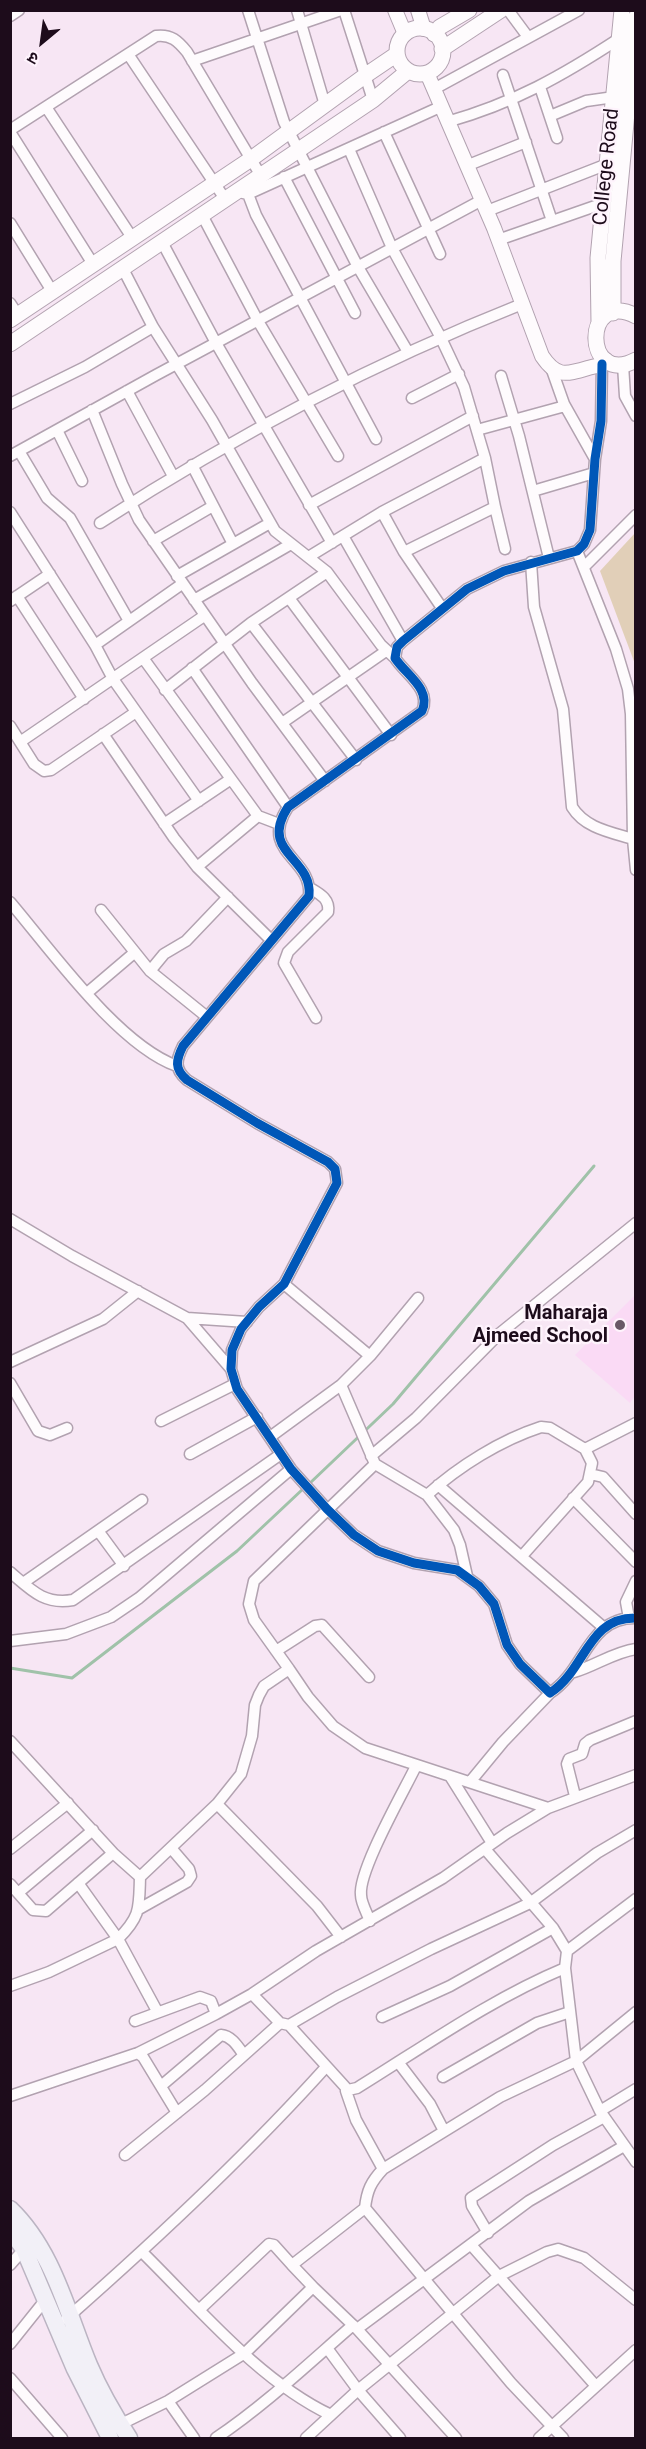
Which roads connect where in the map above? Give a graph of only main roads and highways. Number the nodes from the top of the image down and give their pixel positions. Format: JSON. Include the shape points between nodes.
{"nodes":[{"id":1,"x":469,"y":10,"type":"edge"},
{"id":2,"x":501,"y":10,"type":"edge"},
{"id":3,"x":622,"y":10,"type":"edge"},
{"id":4,"x":636,"y":17,"type":"edge"},
{"id":5,"x":429,"y":31,"type":"junction"},
{"id":6,"x":442,"y":49,"type":"junction"},
{"id":7,"x":397,"y":54,"type":"junction"},
{"id":8,"x":408,"y":71,"type":"junction"},
{"id":9,"x":615,"y":162,"type":"junction"},
{"id":10,"x":13,"y":313,"type":"edge"},
{"id":11,"x":613,"y":313,"type":"junction"},
{"id":12,"x":636,"y":316,"type":"edge"},
{"id":13,"x":599,"y":323,"type":"junction"},
{"id":14,"x":11,"y":343,"type":"edge"},
{"id":15,"x":632,"y":362,"type":"edge"},
{"id":16,"x":10,"y":2209,"type":"edge"},
{"id":17,"x":10,"y":2230,"type":"edge"},
{"id":18,"x":116,"y":2433,"type":"edge"}],
"edges":[{"from":1,"to":5,"type":"main road"},
{"from":2,"to":6,"type":"main road"},
{"from":3,"to":9,"type":"main road","name":"College Road","via":[[614,97]]},
{"from":4,"to":9,"type":"main road","name":"College Road"},
{"from":5,"to":6,"type":"main road"},
{"from":5,"to":7,"type":"main road","via":[[411,30],[405,34]]},
{"from":6,"to":8,"type":"main road","via":[[438,65],[427,73]]},
{"from":7,"to":8,"type":"main road"},
{"from":7,"to":10,"type":"main road","via":[[251,159]]},
{"from":8,"to":14,"type":"main road","via":[[237,195]]},
{"from":9,"to":11,"type":"main road","name":"College Road"},
{"from":9,"to":13,"type":"main road","name":"College Road","via":[[604,203],[598,258]]},
{"from":11,"to":12,"type":"main road"},
{"from":11,"to":13,"type":"main road"},
{"from":13,"to":15,"type":"main road","name":"College Road","via":[[594,334],[595,346],[604,362]]},
{"from":16,"to":18,"type":"main road","via":[[38,2244],[71,2314]]},
{"from":17,"to":18,"type":"main road","via":[[24,2249],[75,2369]]}]}
